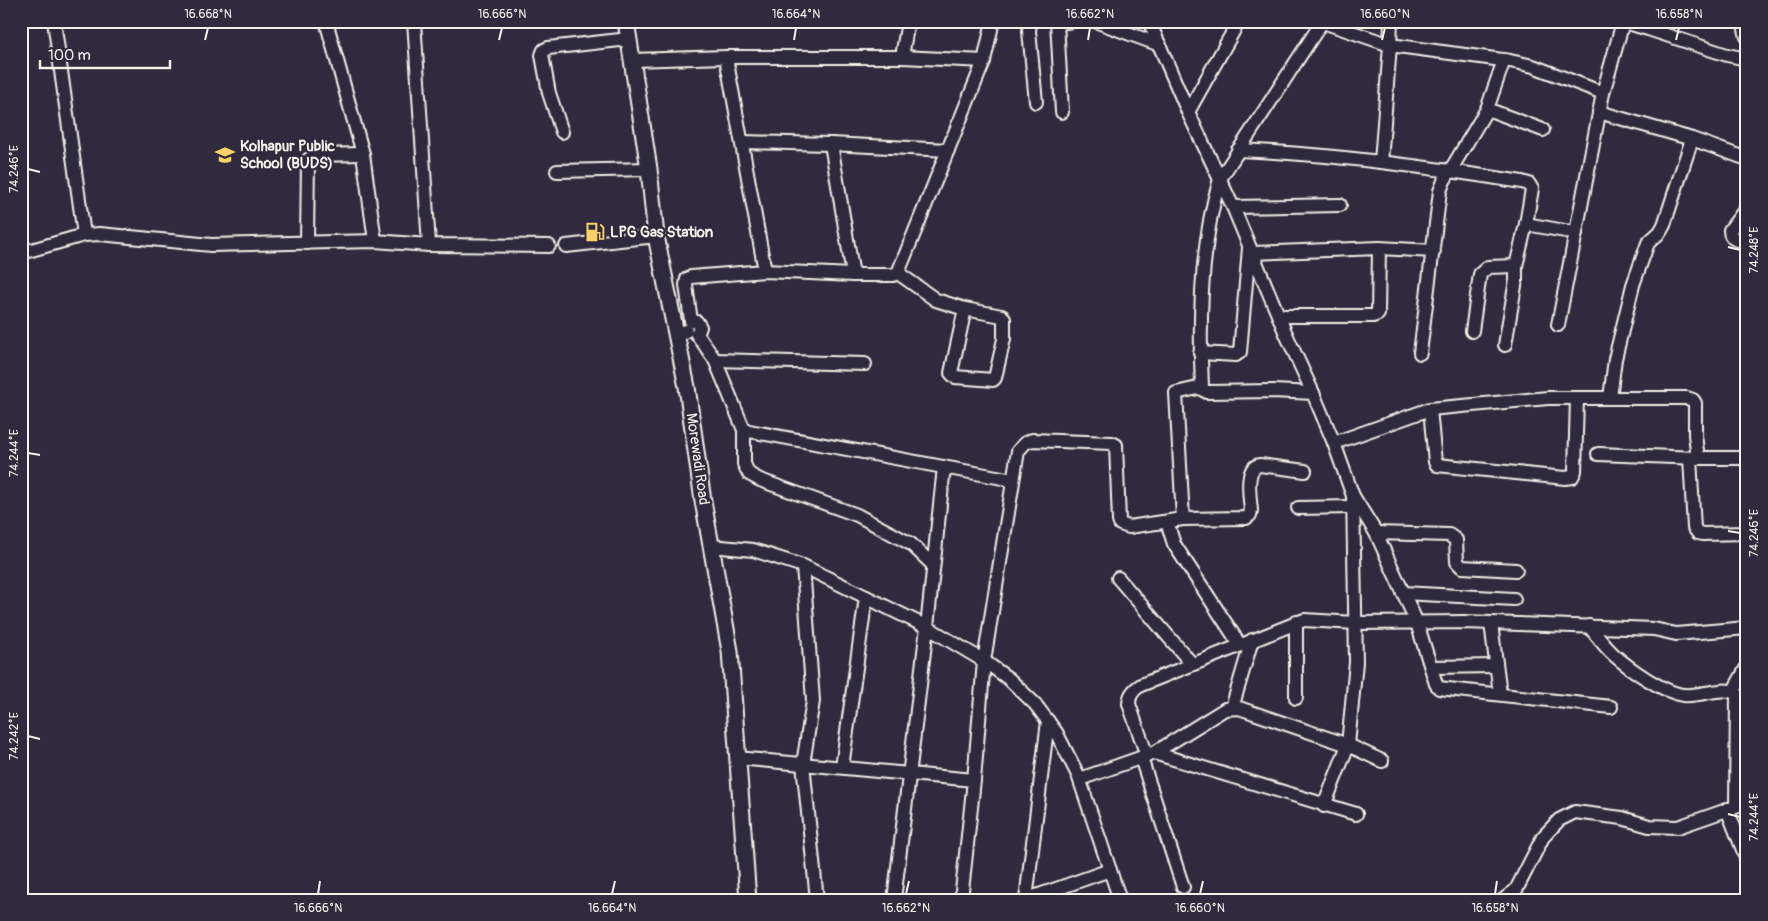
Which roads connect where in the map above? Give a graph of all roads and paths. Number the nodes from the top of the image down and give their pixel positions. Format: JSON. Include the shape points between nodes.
{"nodes":[{"id":1,"x":54,"y":21,"type":"edge"},
{"id":2,"x":326,"y":21,"type":"edge"},
{"id":3,"x":414,"y":21,"type":"edge"},
{"id":4,"x":626,"y":21,"type":"edge"},
{"id":5,"x":908,"y":21,"type":"edge"},
{"id":6,"x":993,"y":21,"type":"edge"},
{"id":7,"x":1030,"y":21,"type":"edge"},
{"id":8,"x":1073,"y":21,"type":"edge"},
{"id":9,"x":1095,"y":21,"type":"edge"},
{"id":10,"x":1148,"y":21,"type":"edge"},
{"id":11,"x":1240,"y":21,"type":"edge"},
{"id":12,"x":1391,"y":21,"type":"edge"},
{"id":13,"x":1743,"y":21,"type":"edge"},
{"id":14,"x":1058,"y":22,"type":"edge"},
{"id":15,"x":1321,"y":22,"type":"edge"},
{"id":16,"x":1622,"y":22,"type":"edge"},
{"id":17,"x":1650,"y":25,"type":"edge"},
{"id":18,"x":1747,"y":36,"type":"edge"},
{"id":19,"x":629,"y":39,"type":"junction"},
{"id":20,"x":1160,"y":45,"type":"junction"},
{"id":21,"x":1390,"y":45,"type":"junction"},
{"id":22,"x":726,"y":57,"type":"junction"},
{"id":23,"x":902,"y":58,"type":"junction"},
{"id":24,"x":1747,"y":59,"type":"edge"},
{"id":25,"x":634,"y":60,"type":"junction"},
{"id":26,"x":1504,"y":60,"type":"junction"},
{"id":27,"x":984,"y":62,"type":"junction"},
{"id":28,"x":1603,"y":93,"type":"junction"},
{"id":29,"x":1036,"y":102,"type":"dead end"},
{"id":30,"x":1487,"y":109,"type":"junction"},
{"id":31,"x":1062,"y":112,"type":"dead end"},
{"id":32,"x":1188,"y":112,"type":"junction"},
{"id":33,"x":1600,"y":112,"type":"junction"},
{"id":34,"x":1543,"y":130,"type":"dead end"},
{"id":35,"x":562,"y":132,"type":"dead end"},
{"id":36,"x":1692,"y":139,"type":"junction"},
{"id":37,"x":742,"y":142,"type":"junction"},
{"id":38,"x":831,"y":144,"type":"junction"},
{"id":39,"x":948,"y":150,"type":"junction"},
{"id":40,"x":1238,"y":150,"type":"junction"},
{"id":41,"x":363,"y":154,"type":"junction"},
{"id":42,"x":1747,"y":159,"type":"edge"},
{"id":43,"x":1381,"y":162,"type":"junction"},
{"id":44,"x":649,"y":169,"type":"junction"},
{"id":45,"x":557,"y":171,"type":"dead end"},
{"id":46,"x":1452,"y":171,"type":"junction"},
{"id":47,"x":1220,"y":179,"type":"junction"},
{"id":48,"x":1340,"y":205,"type":"dead end"},
{"id":49,"x":1233,"y":207,"type":"junction"},
{"id":50,"x":1747,"y":207,"type":"edge"},
{"id":51,"x":1526,"y":224,"type":"junction"},
{"id":52,"x":1576,"y":233,"type":"junction"},
{"id":53,"x":84,"y":235,"type":"junction"},
{"id":54,"x":656,"y":236,"type":"junction"},
{"id":55,"x":375,"y":241,"type":"junction"},
{"id":56,"x":1747,"y":241,"type":"edge"},
{"id":57,"x":307,"y":242,"type":"junction"},
{"id":58,"x":429,"y":246,"type":"junction"},
{"id":59,"x":549,"y":246,"type":"dead end"},
{"id":60,"x":566,"y":246,"type":"dead end"},
{"id":61,"x":1379,"y":248,"type":"junction"},
{"id":62,"x":1251,"y":249,"type":"junction"},
{"id":63,"x":1434,"y":251,"type":"junction"},
{"id":64,"x":21,"y":253,"type":"edge"},
{"id":65,"x":1516,"y":266,"type":"junction"},
{"id":66,"x":765,"y":271,"type":"junction"},
{"id":67,"x":898,"y":273,"type":"junction"},
{"id":68,"x":853,"y":275,"type":"junction"},
{"id":69,"x":965,"y":309,"type":"junction"},
{"id":70,"x":1280,"y":316,"type":"junction"},
{"id":71,"x":1558,"y":324,"type":"dead end"},
{"id":72,"x":688,"y":330,"type":"junction"},
{"id":73,"x":1472,"y":331,"type":"dead end"},
{"id":74,"x":1505,"y":345,"type":"dead end"},
{"id":75,"x":1420,"y":352,"type":"dead end"},
{"id":76,"x":1200,"y":353,"type":"junction"},
{"id":77,"x":715,"y":360,"type":"junction"},
{"id":78,"x":865,"y":364,"type":"dead end"},
{"id":79,"x":1202,"y":387,"type":"junction"},
{"id":80,"x":1313,"y":393,"type":"junction"},
{"id":81,"x":1577,"y":398,"type":"junction"},
{"id":82,"x":1610,"y":398,"type":"junction"},
{"id":83,"x":1430,"y":409,"type":"junction"},
{"id":84,"x":744,"y":430,"type":"junction"},
{"id":85,"x":1334,"y":443,"type":"junction"},
{"id":86,"x":1598,"y":454,"type":"dead end"},
{"id":87,"x":1694,"y":458,"type":"junction"},
{"id":88,"x":1747,"y":458,"type":"edge"},
{"id":89,"x":944,"y":467,"type":"junction"},
{"id":90,"x":1305,"y":471,"type":"dead end"},
{"id":91,"x":1013,"y":480,"type":"junction"},
{"id":92,"x":1353,"y":501,"type":"junction"},
{"id":93,"x":1298,"y":508,"type":"dead end"},
{"id":94,"x":1183,"y":520,"type":"junction"},
{"id":95,"x":1167,"y":522,"type":"junction"},
{"id":96,"x":1376,"y":533,"type":"junction"},
{"id":97,"x":1747,"y":533,"type":"edge"},
{"id":98,"x":712,"y":546,"type":"junction"},
{"id":99,"x":933,"y":565,"type":"junction"},
{"id":100,"x":803,"y":566,"type":"junction"},
{"id":101,"x":1516,"y":570,"type":"dead end"},
{"id":102,"x":1118,"y":578,"type":"dead end"},
{"id":103,"x":1403,"y":593,"type":"junction"},
{"id":104,"x":866,"y":597,"type":"junction"},
{"id":105,"x":1514,"y":599,"type":"dead end"},
{"id":106,"x":1296,"y":622,"type":"junction"},
{"id":107,"x":1356,"y":623,"type":"junction"},
{"id":108,"x":1417,"y":623,"type":"junction"},
{"id":109,"x":1490,"y":623,"type":"junction"},
{"id":110,"x":1588,"y":626,"type":"junction"},
{"id":111,"x":927,"y":627,"type":"junction"},
{"id":112,"x":1747,"y":628,"type":"edge"},
{"id":113,"x":1252,"y":640,"type":"junction"},
{"id":114,"x":1240,"y":645,"type":"junction"},
{"id":115,"x":984,"y":661,"type":"junction"},
{"id":116,"x":1192,"y":664,"type":"junction"},
{"id":117,"x":1496,"y":666,"type":"junction"},
{"id":118,"x":1431,"y":667,"type":"junction"},
{"id":119,"x":1747,"y":667,"type":"edge"},
{"id":120,"x":1734,"y":692,"type":"junction"},
{"id":121,"x":1500,"y":694,"type":"junction"},
{"id":122,"x":1296,"y":698,"type":"dead end"},
{"id":123,"x":1611,"y":707,"type":"dead end"},
{"id":124,"x":1232,"y":708,"type":"junction"},
{"id":125,"x":1048,"y":721,"type":"junction"},
{"id":126,"x":1348,"y":744,"type":"junction"},
{"id":127,"x":1148,"y":756,"type":"junction"},
{"id":128,"x":737,"y":758,"type":"junction"},
{"id":129,"x":1382,"y":761,"type":"dead end"},
{"id":130,"x":803,"y":764,"type":"junction"},
{"id":131,"x":842,"y":768,"type":"junction"},
{"id":132,"x":908,"y":774,"type":"junction"},
{"id":133,"x":1080,"y":779,"type":"junction"},
{"id":134,"x":974,"y":780,"type":"junction"},
{"id":135,"x":1324,"y":806,"type":"junction"},
{"id":136,"x":1737,"y":806,"type":"edge"},
{"id":137,"x":1356,"y":814,"type":"dead end"},
{"id":138,"x":1747,"y":860,"type":"edge"},
{"id":139,"x":1110,"y":870,"type":"junction"},
{"id":140,"x":1183,"y":887,"type":"dead end"},
{"id":141,"x":748,"y":900,"type":"edge"},
{"id":142,"x":817,"y":900,"type":"edge"},
{"id":143,"x":894,"y":900,"type":"edge"},
{"id":144,"x":961,"y":900,"type":"edge"},
{"id":145,"x":1026,"y":900,"type":"edge"},
{"id":146,"x":1120,"y":900,"type":"edge"},
{"id":147,"x":1504,"y":900,"type":"edge"}],
"edges":[{"from":1,"to":53,"type":"street"},
{"from":2,"to":41,"type":"street"},
{"from":3,"to":58,"type":"street"},
{"from":4,"to":19,"type":"main road","name":"Morewadi Road"},
{"from":5,"to":23,"type":"street"},
{"from":6,"to":27,"type":"street"},
{"from":7,"to":29,"type":"street"},
{"from":8,"to":14,"type":"street"},
{"from":9,"to":20,"type":"street"},
{"from":10,"to":20,"type":"street"},
{"from":11,"to":32,"type":"street"},
{"from":12,"to":21,"type":"street"},
{"from":13,"to":18,"type":"street"},
{"from":14,"to":31,"type":"street"},
{"from":15,"to":21,"type":"street"},
{"from":15,"to":40,"type":"street"},
{"from":16,"to":17,"type":"street"},
{"from":16,"to":28,"type":"street"},
{"from":17,"to":24,"type":"street","via":[[1727,55]]},
{"from":19,"to":25,"type":"main road","name":"Morewadi Road"},
{"from":19,"to":35,"type":"street","via":[[544,50],[542,56],[549,93]]},
{"from":20,"to":32,"type":"street"},
{"from":21,"to":26,"type":"street"},
{"from":21,"to":43,"type":"street"},
{"from":22,"to":23,"type":"street"},
{"from":22,"to":25,"type":"street"},
{"from":22,"to":37,"type":"street"},
{"from":23,"to":27,"type":"street"},
{"from":25,"to":44,"type":"main road","name":"Morewadi Road"},
{"from":26,"to":28,"type":"street","via":[[1533,66]]},
{"from":26,"to":30,"type":"street"},
{"from":27,"to":39,"type":"street"},
{"from":28,"to":33,"type":"street"},
{"from":30,"to":34,"type":"street"},
{"from":30,"to":46,"type":"street"},
{"from":32,"to":47,"type":"street"},
{"from":33,"to":36,"type":"street"},
{"from":33,"to":52,"type":"street"},
{"from":36,"to":42,"type":"street"},
{"from":36,"to":82,"type":"street","via":[[1664,225],[1648,243],[1633,285],[1615,359]]},
{"from":37,"to":38,"type":"street"},
{"from":37,"to":66,"type":"street"},
{"from":38,"to":39,"type":"street"},
{"from":38,"to":68,"type":"street"},
{"from":39,"to":67,"type":"street"},
{"from":40,"to":43,"type":"street","via":[[1292,152]]},
{"from":40,"to":47,"type":"street"},
{"from":41,"to":55,"type":"street"},
{"from":41,"to":57,"type":"street","via":[[316,155],[308,160]]},
{"from":43,"to":46,"type":"street"},
{"from":44,"to":45,"type":"street"},
{"from":44,"to":54,"type":"main road","name":"Morewadi Road"},
{"from":46,"to":51,"type":"street","via":[[1529,184],[1532,189]]},
{"from":46,"to":63,"type":"street","via":[[1440,191]]},
{"from":47,"to":49,"type":"street"},
{"from":47,"to":76,"type":"street","via":[[1204,266]]},
{"from":48,"to":49,"type":"street"},
{"from":49,"to":62,"type":"street"},
{"from":50,"to":56,"type":"street","via":[[1732,226],[1730,234],[1733,239]]},
{"from":51,"to":52,"type":"street"},
{"from":51,"to":65,"type":"street"},
{"from":52,"to":71,"type":"street"},
{"from":53,"to":57,"type":"street","via":[[210,244]]},
{"from":53,"to":64,"type":"street"},
{"from":54,"to":60,"type":"street"},
{"from":54,"to":72,"type":"main road","name":"Morewadi Road"},
{"from":55,"to":57,"type":"street"},
{"from":55,"to":58,"type":"street"},
{"from":58,"to":59,"type":"street"},
{"from":61,"to":62,"type":"street"},
{"from":61,"to":63,"type":"street"},
{"from":61,"to":70,"type":"street","via":[[1378,314]]},
{"from":62,"to":70,"type":"street"},
{"from":62,"to":76,"type":"street","via":[[1240,352],[1236,355]]},
{"from":63,"to":75,"type":"street"},
{"from":65,"to":73,"type":"street","via":[[1488,266],[1480,274]]},
{"from":65,"to":74,"type":"street"},
{"from":66,"to":68,"type":"street"},
{"from":66,"to":72,"type":"street","via":[[691,277],[687,280]]},
{"from":67,"to":68,"type":"street"},
{"from":67,"to":69,"type":"street","via":[[936,300]]},
{"from":69,"to":69,"type":"street","via":[[951,373],[956,377],[993,380],[1004,339],[1004,319]]},
{"from":70,"to":80,"type":"street"},
{"from":72,"to":77,"type":"street"},
{"from":72,"to":98,"type":"main road","name":"Morewadi Road","via":[[691,415]]},
{"from":76,"to":79,"type":"street"},
{"from":77,"to":78,"type":"street"},
{"from":77,"to":84,"type":"street"},
{"from":79,"to":80,"type":"street","via":[[1208,392]]},
{"from":79,"to":94,"type":"street","via":[[1176,393]]},
{"from":80,"to":85,"type":"street"},
{"from":81,"to":82,"type":"street"},
{"from":81,"to":83,"type":"street"},
{"from":81,"to":83,"type":"street","via":[[1575,471],[1565,478],[1437,465]]},
{"from":82,"to":87,"type":"street","via":[[1693,400]]},
{"from":83,"to":85,"type":"street"},
{"from":84,"to":89,"type":"street"},
{"from":84,"to":99,"type":"street","via":[[744,464],[749,474],[857,515],[911,544]]},
{"from":85,"to":92,"type":"street"},
{"from":86,"to":87,"type":"street"},
{"from":87,"to":88,"type":"street"},
{"from":87,"to":97,"type":"street","via":[[1694,528],[1703,534]]},
{"from":89,"to":91,"type":"street"},
{"from":89,"to":99,"type":"street"},
{"from":90,"to":94,"type":"street","via":[[1255,465],[1250,476],[1250,515],[1246,518]]},
{"from":91,"to":95,"type":"street","via":[[1018,451],[1032,440],[1112,443],[1116,445],[1120,524],[1129,527]]},
{"from":91,"to":115,"type":"street"},
{"from":92,"to":93,"type":"street"},
{"from":92,"to":96,"type":"street"},
{"from":92,"to":107,"type":"street"},
{"from":94,"to":95,"type":"street"},
{"from":95,"to":114,"type":"street","via":[[1174,544]]},
{"from":96,"to":101,"type":"street","via":[[1449,535],[1456,540],[1457,562],[1462,567]]},
{"from":96,"to":103,"type":"street"},
{"from":98,"to":100,"type":"street","via":[[753,550]]},
{"from":98,"to":128,"type":"main road","name":"Morewadi Road","via":[[730,651]]},
{"from":99,"to":111,"type":"street"},
{"from":100,"to":104,"type":"street"},
{"from":100,"to":130,"type":"street","via":[[813,701]]},
{"from":102,"to":116,"type":"street"},
{"from":103,"to":105,"type":"street"},
{"from":103,"to":108,"type":"street"},
{"from":104,"to":111,"type":"street"},
{"from":104,"to":131,"type":"street"},
{"from":106,"to":107,"type":"street","via":[[1313,619]]},
{"from":106,"to":113,"type":"street"},
{"from":106,"to":122,"type":"street"},
{"from":107,"to":108,"type":"street"},
{"from":107,"to":126,"type":"street","via":[[1356,662]]},
{"from":108,"to":109,"type":"street"},
{"from":108,"to":118,"type":"street"},
{"from":109,"to":110,"type":"street"},
{"from":109,"to":117,"type":"street"},
{"from":110,"to":112,"type":"street","via":[[1654,629],[1676,634]]},
{"from":110,"to":120,"type":"street","via":[[1614,655],[1669,692],[1685,695]]},
{"from":111,"to":115,"type":"street"},
{"from":111,"to":132,"type":"street"},
{"from":113,"to":114,"type":"street"},
{"from":113,"to":124,"type":"street"},
{"from":114,"to":116,"type":"street"},
{"from":115,"to":125,"type":"street","via":[[1009,679]]},
{"from":115,"to":134,"type":"street"},
{"from":116,"to":127,"type":"street","via":[[1141,685],[1130,695],[1129,704]]},
{"from":117,"to":118,"type":"street"},
{"from":117,"to":121,"type":"street"},
{"from":118,"to":121,"type":"street","via":[[1440,688]]},
{"from":119,"to":120,"type":"street"},
{"from":120,"to":136,"type":"street","via":[[1738,694]]},
{"from":121,"to":123,"type":"street"},
{"from":124,"to":126,"type":"street"},
{"from":124,"to":127,"type":"street","via":[[1225,709]]},
{"from":125,"to":133,"type":"street"},
{"from":125,"to":145,"type":"street"},
{"from":126,"to":129,"type":"street"},
{"from":126,"to":135,"type":"street"},
{"from":127,"to":133,"type":"street"},
{"from":127,"to":135,"type":"street"},
{"from":127,"to":140,"type":"street"},
{"from":128,"to":130,"type":"street"},
{"from":128,"to":141,"type":"main road","name":"Morewadi Road"},
{"from":130,"to":131,"type":"street"},
{"from":130,"to":142,"type":"street"},
{"from":131,"to":132,"type":"street"},
{"from":132,"to":134,"type":"street"},
{"from":132,"to":143,"type":"street"},
{"from":133,"to":139,"type":"street"},
{"from":134,"to":144,"type":"street"},
{"from":135,"to":137,"type":"street"},
{"from":136,"to":138,"type":"street"},
{"from":136,"to":147,"type":"street","via":[[1678,827],[1649,826],[1622,818],[1575,812],[1559,820],[1543,837],[1516,890]]},
{"from":139,"to":145,"type":"street"},
{"from":139,"to":146,"type":"street"}]}
